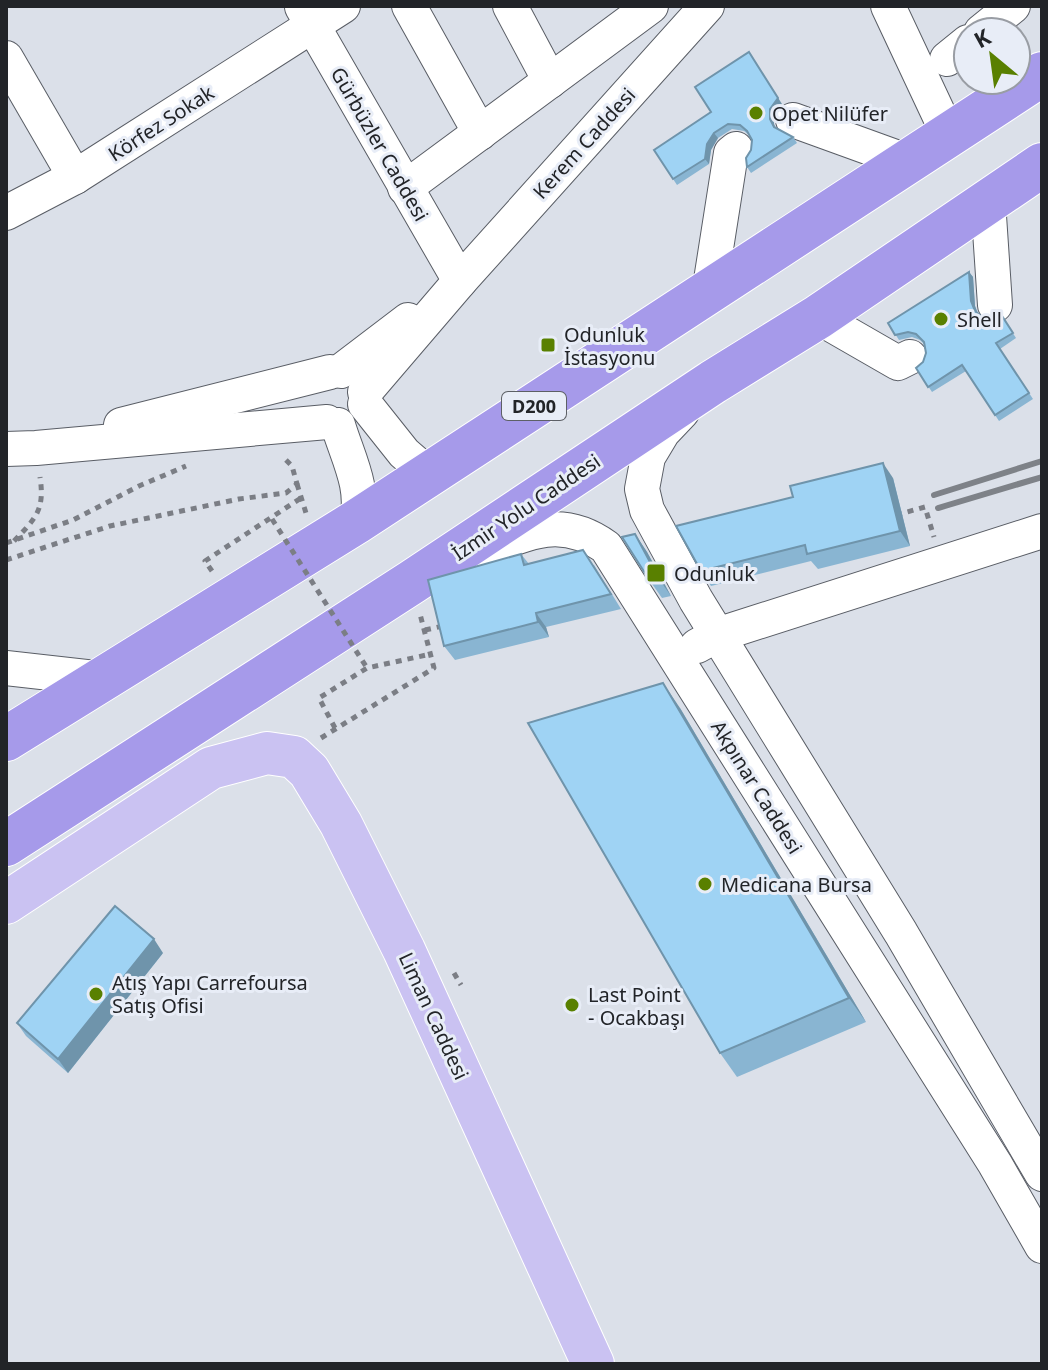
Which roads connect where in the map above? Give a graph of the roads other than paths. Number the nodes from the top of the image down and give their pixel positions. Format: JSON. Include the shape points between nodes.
{"nodes":[{"id":1,"x":343,"y":6,"type":"edge"},
{"id":2,"x":409,"y":6,"type":"edge"},
{"id":3,"x":510,"y":6,"type":"edge"},
{"id":4,"x":651,"y":6,"type":"edge"},
{"id":5,"x":707,"y":6,"type":"edge"},
{"id":6,"x":888,"y":6,"type":"edge"},
{"id":7,"x":307,"y":16,"type":"edge"},
{"id":8,"x":6,"y":58,"type":"edge"},
{"id":9,"x":1042,"y":74,"type":"edge"},
{"id":10,"x":550,"y":81,"type":"junction"},
{"id":11,"x":793,"y":120,"type":"dead end"},
{"id":12,"x":480,"y":133,"type":"junction"},
{"id":13,"x":949,"y":136,"type":"junction"},
{"id":14,"x":736,"y":149,"type":"dead end"},
{"id":15,"x":909,"y":162,"type":"junction"},
{"id":16,"x":1042,"y":165,"type":"edge"},
{"id":17,"x":75,"y":177,"type":"junction"},
{"id":18,"x":405,"y":188,"type":"junction"},
{"id":19,"x":988,"y":201,"type":"junction"},
{"id":20,"x":6,"y":213,"type":"edge"},
{"id":21,"x":460,"y":281,"type":"junction"},
{"id":22,"x":709,"y":293,"type":"junction"},
{"id":23,"x":995,"y":305,"type":"dead end"},
{"id":24,"x":818,"y":317,"type":"junction"},
{"id":25,"x":910,"y":357,"type":"dead end"},
{"id":26,"x":713,"y":382,"type":"junction"},
{"id":27,"x":350,"y":385,"type":"junction"},
{"id":28,"x":332,"y":423,"type":"junction"},
{"id":29,"x":21,"y":449,"type":"edge"},
{"id":30,"x":438,"y":469,"type":"junction"},
{"id":31,"x":356,"y":522,"type":"junction"},
{"id":32,"x":1042,"y":531,"type":"edge"},
{"id":33,"x":412,"y":582,"type":"junction"},
{"id":34,"x":717,"y":635,"type":"junction"},
{"id":35,"x":676,"y":657,"type":"junction"},
{"id":36,"x":6,"y":668,"type":"edge"},
{"id":37,"x":104,"y":679,"type":"junction"},
{"id":38,"x":11,"y":736,"type":"edge"},
{"id":39,"x":6,"y":844,"type":"edge"},
{"id":40,"x":6,"y":903,"type":"edge"},
{"id":41,"x":1042,"y":1174,"type":"edge"},
{"id":42,"x":1042,"y":1246,"type":"edge"},
{"id":43,"x":593,"y":1364,"type":"edge"}],
"edges":[{"from":1,"to":7,"type":"street","name":"Körfez Sokak"},
{"from":2,"to":12,"type":"street"},
{"from":3,"to":10,"type":"street"},
{"from":4,"to":10,"type":"street"},
{"from":5,"to":21,"type":"street","name":"Kerem Caddesi"},
{"from":6,"to":13,"type":"street"},
{"from":7,"to":17,"type":"street","name":"Körfez Sokak"},
{"from":7,"to":18,"type":"street","name":"Gürbüzler Caddesi"},
{"from":8,"to":17,"type":"street"},
{"from":9,"to":13,"type":"highway","number":"D200"},
{"from":10,"to":12,"type":"street"},
{"from":11,"to":15,"type":"street"},
{"from":12,"to":18,"type":"street"},
{"from":13,"to":15,"type":"highway","number":"D200"},
{"from":14,"to":22,"type":"street","via":[[731,153]]},
{"from":15,"to":22,"type":"highway","number":"D200"},
{"from":16,"to":19,"type":"highway","name":"İzmir Yolu Caddesi"},
{"from":17,"to":20,"type":"street","name":"Körfez Sokak"},
{"from":18,"to":21,"type":"street","name":"Gürbüzler Caddesi"},
{"from":19,"to":23,"type":"street"},
{"from":19,"to":24,"type":"highway","name":"İzmir Yolu Caddesi"},
{"from":21,"to":27,"type":"street","name":"Kerem Caddesi"},
{"from":22,"to":30,"type":"highway","number":"D200"},
{"from":24,"to":25,"type":"street","via":[[898,363]]},
{"from":24,"to":26,"type":"highway","name":"İzmir Yolu Caddesi"},
{"from":26,"to":33,"type":"highway","name":"İzmir Yolu Caddesi"},
{"from":26,"to":34,"type":"street","via":[[663,432],[648,457],[642,489],[647,510]]},
{"from":27,"to":28,"type":"street","name":"Kerem Caddesi","via":[[360,414],[350,422]]},
{"from":27,"to":28,"type":"street","name":"Kerem Caddesi","via":[[321,377],[314,386],[318,416]]},
{"from":27,"to":29,"type":"street","via":[[207,402]]},
{"from":27,"to":30,"type":"street","via":[[404,453],[419,466]]},
{"from":28,"to":29,"type":"street"},
{"from":28,"to":31,"type":"street","via":[[358,483]]},
{"from":30,"to":31,"type":"highway","number":"D200"},
{"from":31,"to":37,"type":"highway","number":"D200"},
{"from":32,"to":34,"type":"street"},
{"from":33,"to":35,"type":"street","name":"Akpınar Caddesi","via":[[523,534],[549,528],[590,536],[606,547]]},
{"from":33,"to":39,"type":"highway","name":"İzmir Yolu Caddesi"},
{"from":34,"to":35,"type":"street"},
{"from":34,"to":41,"type":"street"},
{"from":35,"to":42,"type":"street","name":"Akpınar Caddesi"},
{"from":36,"to":37,"type":"street"},
{"from":37,"to":38,"type":"highway","number":"D200"},
{"from":40,"to":43,"type":"main road","name":"Liman Caddesi","via":[[211,768],[267,753],[294,757],[309,771],[341,824],[404,950]]}]}
